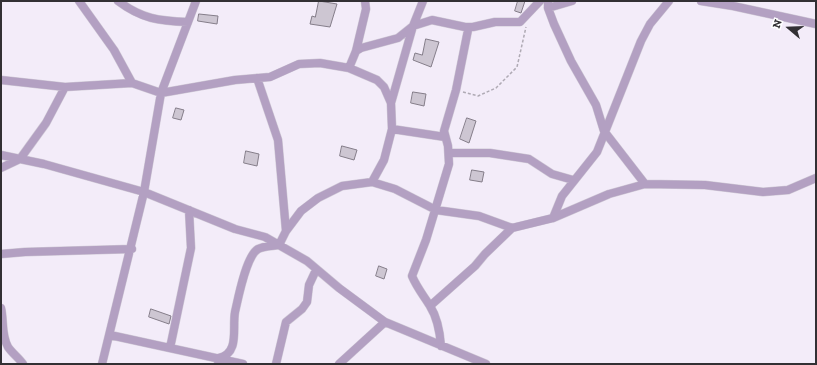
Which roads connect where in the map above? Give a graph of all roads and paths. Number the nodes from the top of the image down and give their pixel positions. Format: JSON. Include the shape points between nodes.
{"nodes":[{"id":1,"x":79,"y":1,"type":"edge"},
{"id":2,"x":118,"y":1,"type":"edge"},
{"id":3,"x":196,"y":1,"type":"edge"},
{"id":4,"x":365,"y":1,"type":"edge"},
{"id":5,"x":413,"y":1,"type":"edge"},
{"id":6,"x":540,"y":1,"type":"edge"},
{"id":7,"x":572,"y":1,"type":"edge"},
{"id":8,"x":669,"y":1,"type":"edge"},
{"id":9,"x":701,"y":1,"type":"edge"},
{"id":10,"x":422,"y":2,"type":"edge"},
{"id":11,"x":548,"y":4,"type":"edge"},
{"id":12,"x":527,"y":16,"type":"junction"},
{"id":13,"x":188,"y":22,"type":"junction"},
{"id":14,"x":816,"y":24,"type":"edge"},
{"id":15,"x":413,"y":26,"type":"junction"},
{"id":16,"x":465,"y":27,"type":"junction"},
{"id":17,"x":356,"y":51,"type":"junction"},
{"id":18,"x":349,"y":68,"type":"junction"},
{"id":19,"x":257,"y":78,"type":"junction"},
{"id":20,"x":1,"y":80,"type":"edge"},
{"id":21,"x":132,"y":83,"type":"junction"},
{"id":22,"x":65,"y":87,"type":"junction"},
{"id":23,"x":456,"y":90,"type":"junction"},
{"id":24,"x":161,"y":93,"type":"junction"},
{"id":25,"x":391,"y":103,"type":"junction"},
{"id":26,"x":392,"y":129,"type":"junction"},
{"id":27,"x":604,"y":131,"type":"junction"},
{"id":28,"x":445,"y":137,"type":"junction"},
{"id":29,"x":449,"y":153,"type":"junction"},
{"id":30,"x":1,"y":155,"type":"edge"},
{"id":31,"x":20,"y":159,"type":"junction"},
{"id":32,"x":1,"y":168,"type":"edge"},
{"id":33,"x":816,"y":178,"type":"edge"},
{"id":34,"x":573,"y":180,"type":"junction"},
{"id":35,"x":372,"y":182,"type":"junction"},
{"id":36,"x":645,"y":184,"type":"junction"},
{"id":37,"x":144,"y":192,"type":"junction"},
{"id":38,"x":189,"y":210,"type":"junction"},
{"id":39,"x":436,"y":210,"type":"junction"},
{"id":40,"x":553,"y":218,"type":"junction"},
{"id":41,"x":512,"y":228,"type":"junction"},
{"id":42,"x":286,"y":231,"type":"junction"},
{"id":43,"x":279,"y":245,"type":"junction"},
{"id":44,"x":132,"y":249,"type":"junction"},
{"id":45,"x":1,"y":254,"type":"edge"},
{"id":46,"x":316,"y":270,"type":"junction"},
{"id":47,"x":430,"y":306,"type":"junction"},
{"id":48,"x":1,"y":308,"type":"edge"},
{"id":49,"x":385,"y":322,"type":"junction"},
{"id":50,"x":110,"y":335,"type":"junction"},
{"id":51,"x":441,"y":346,"type":"junction"},
{"id":52,"x":170,"y":348,"type":"junction"},
{"id":53,"x":218,"y":361,"type":"edge"},
{"id":54,"x":484,"y":363,"type":"edge"},
{"id":55,"x":23,"y":364,"type":"edge"},
{"id":56,"x":102,"y":364,"type":"edge"},
{"id":57,"x":243,"y":364,"type":"edge"},
{"id":58,"x":276,"y":364,"type":"edge"},
{"id":59,"x":339,"y":364,"type":"edge"}],
"edges":[{"from":1,"to":21,"type":"street","via":[[114,50]]},
{"from":2,"to":13,"type":"street","via":[[149,19]]},
{"from":3,"to":13,"type":"street"},
{"from":4,"to":17,"type":"street","via":[[366,9]]},
{"from":5,"to":10,"type":"street"},
{"from":6,"to":12,"type":"street"},
{"from":7,"to":11,"type":"street"},
{"from":8,"to":27,"type":"street","via":[[650,24]]},
{"from":9,"to":14,"type":"street"},
{"from":10,"to":15,"type":"street"},
{"from":11,"to":27,"type":"street","via":[[571,61],[596,105]]},
{"from":12,"to":16,"type":"street","via":[[520,22],[495,22]]},
{"from":12,"to":23,"type":"path","via":[[517,67],[496,88],[478,96]]},
{"from":13,"to":24,"type":"street"},
{"from":15,"to":16,"type":"street","via":[[432,20]]},
{"from":15,"to":17,"type":"street","via":[[398,38]]},
{"from":15,"to":25,"type":"street"},
{"from":16,"to":23,"type":"street","via":[[468,33]]},
{"from":17,"to":18,"type":"street"},
{"from":18,"to":19,"type":"street","via":[[320,63],[299,64],[270,77]]},
{"from":18,"to":25,"type":"street","via":[[377,80],[384,87]]},
{"from":19,"to":24,"type":"street"},
{"from":19,"to":42,"type":"street","via":[[278,140]]},
{"from":20,"to":22,"type":"street"},
{"from":21,"to":22,"type":"street"},
{"from":21,"to":24,"type":"street"},
{"from":22,"to":31,"type":"street","via":[[46,123]]},
{"from":23,"to":28,"type":"street","via":[[444,131]]},
{"from":24,"to":37,"type":"street"},
{"from":25,"to":26,"type":"street"},
{"from":26,"to":28,"type":"street"},
{"from":26,"to":35,"type":"street","via":[[384,160]]},
{"from":27,"to":34,"type":"street","via":[[596,152]]},
{"from":27,"to":36,"type":"street"},
{"from":28,"to":29,"type":"street"},
{"from":29,"to":34,"type":"street","via":[[490,153],[529,159],[552,174]]},
{"from":29,"to":39,"type":"street","via":[[450,164]]},
{"from":30,"to":31,"type":"street"},
{"from":31,"to":32,"type":"street"},
{"from":31,"to":37,"type":"street"},
{"from":33,"to":36,"type":"street","via":[[788,190],[763,192],[697,185]]},
{"from":34,"to":40,"type":"street","via":[[562,196]]},
{"from":35,"to":39,"type":"street","via":[[395,189]]},
{"from":35,"to":42,"type":"street","via":[[342,186],[318,198],[301,211]]},
{"from":36,"to":40,"type":"street","via":[[608,194]]},
{"from":37,"to":38,"type":"street"},
{"from":37,"to":44,"type":"street"},
{"from":38,"to":43,"type":"street","via":[[235,229],[265,237]]},
{"from":38,"to":52,"type":"street","via":[[190,248]]},
{"from":39,"to":41,"type":"street","via":[[479,216]]},
{"from":39,"to":47,"type":"street","via":[[412,276],[416,287]]},
{"from":40,"to":41,"type":"street"},
{"from":41,"to":47,"type":"street","via":[[475,266]]},
{"from":42,"to":43,"type":"street"},
{"from":43,"to":46,"type":"street","via":[[307,261]]},
{"from":43,"to":53,"type":"street","via":[[259,248],[254,252],[243,278],[235,313],[233,346]]},
{"from":44,"to":45,"type":"street"},
{"from":44,"to":50,"type":"street"},
{"from":46,"to":49,"type":"street"},
{"from":46,"to":58,"type":"street","via":[[308,285],[307,302],[286,322]]},
{"from":47,"to":51,"type":"street","via":[[440,334]]},
{"from":48,"to":55,"type":"street","via":[[8,347]]},
{"from":49,"to":51,"type":"street"},
{"from":49,"to":59,"type":"street"},
{"from":50,"to":52,"type":"street"},
{"from":50,"to":56,"type":"street"},
{"from":51,"to":54,"type":"street"},
{"from":52,"to":53,"type":"street"},
{"from":53,"to":57,"type":"street"}]}
